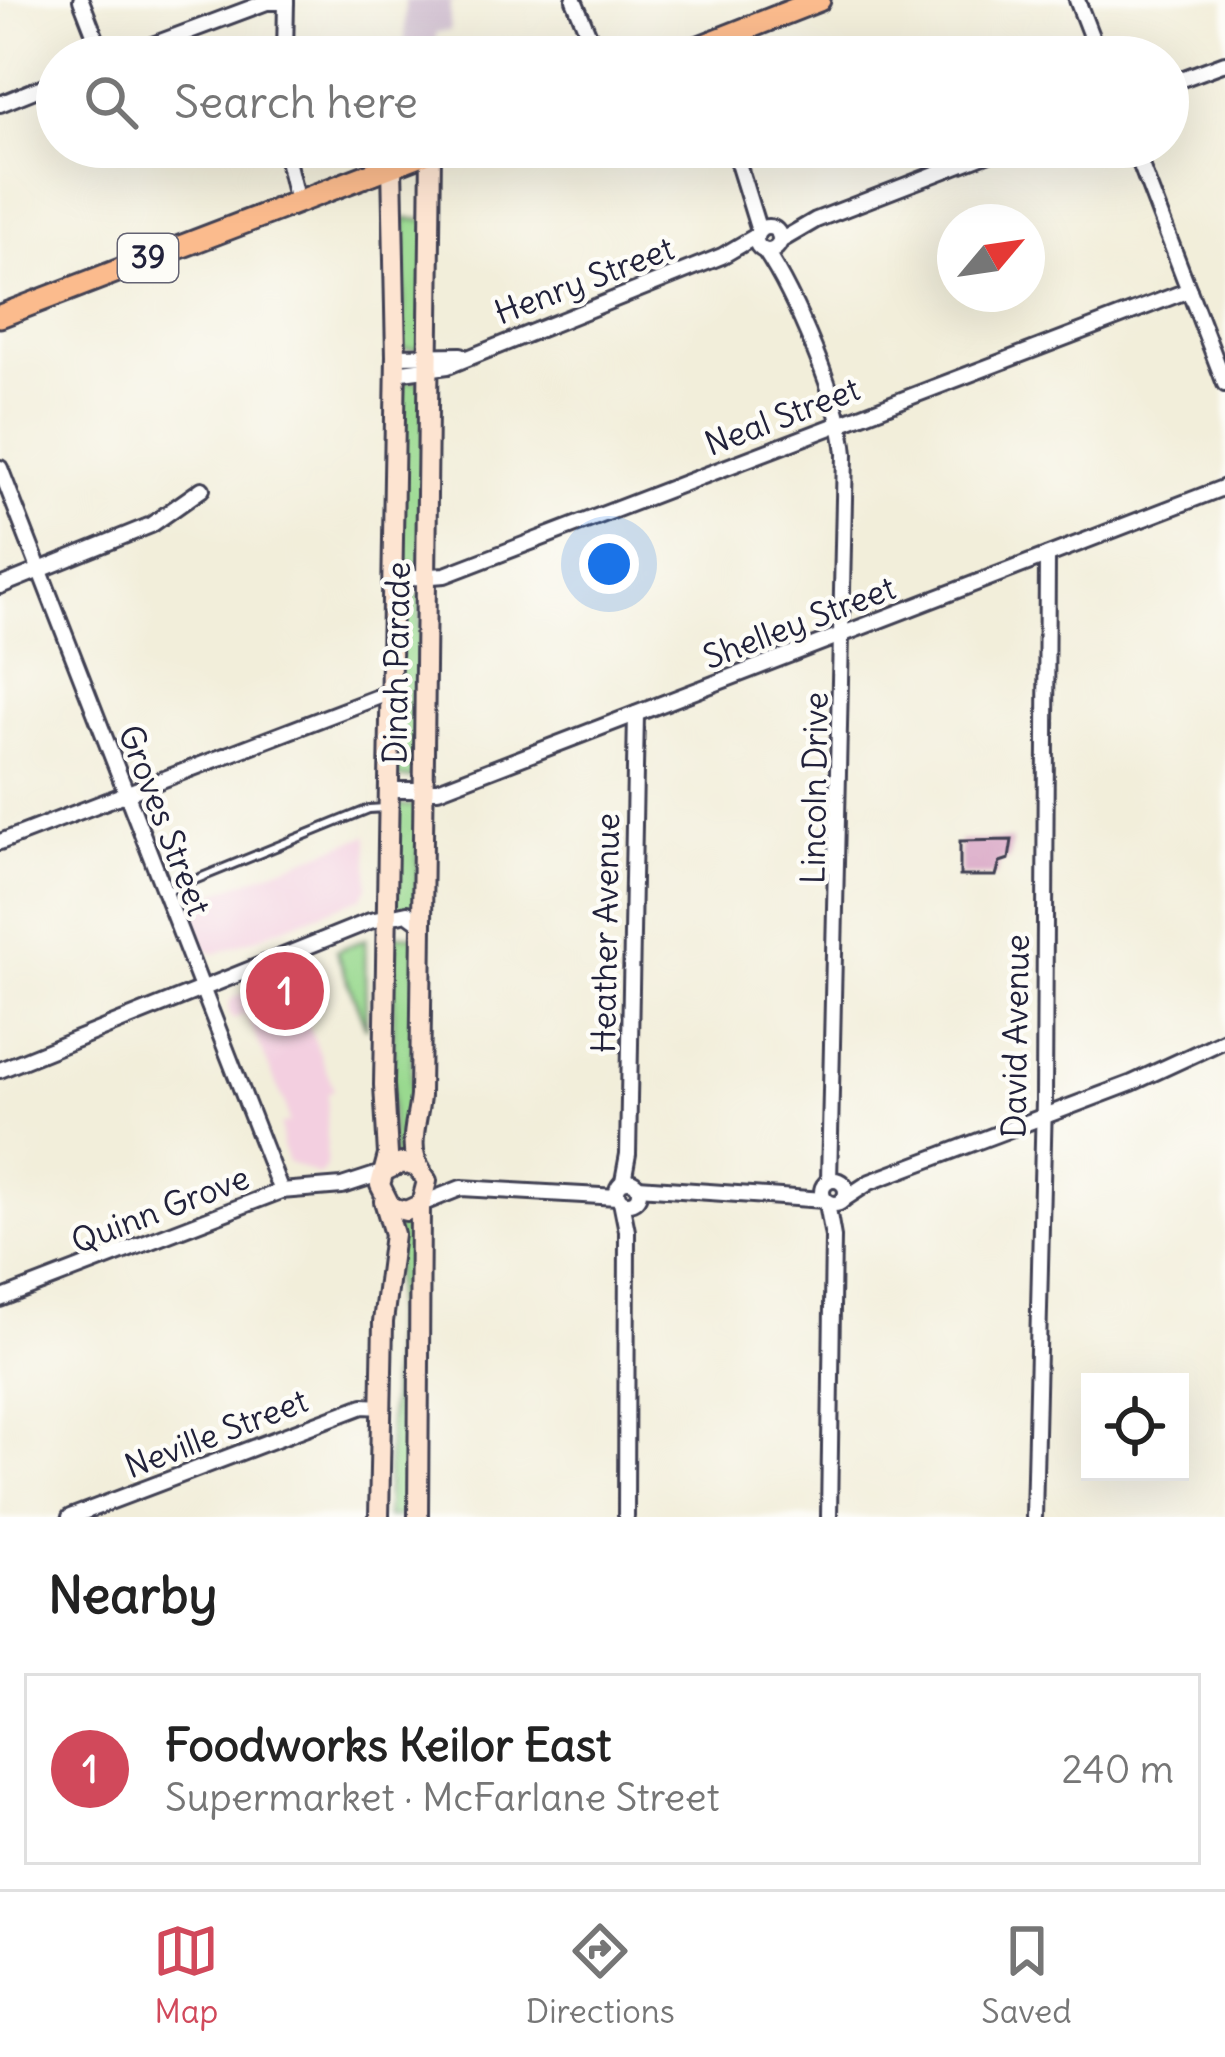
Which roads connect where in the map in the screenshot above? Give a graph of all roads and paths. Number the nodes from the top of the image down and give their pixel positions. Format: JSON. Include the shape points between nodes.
{"nodes":[{"id":1,"x":81,"y":0,"type":"edge"},
{"id":2,"x":574,"y":0,"type":"edge"},
{"id":3,"x":819,"y":0,"type":"edge"},
{"id":4,"x":1077,"y":0,"type":"edge"},
{"id":5,"x":286,"y":1,"type":"edge"},
{"id":6,"x":95,"y":36,"type":"edge"},
{"id":7,"x":176,"y":36,"type":"edge"},
{"id":8,"x":285,"y":36,"type":"edge"},
{"id":9,"x":589,"y":36,"type":"edge"},
{"id":10,"x":732,"y":36,"type":"edge"},
{"id":11,"x":1092,"y":36,"type":"edge"},
{"id":12,"x":1225,"y":63,"type":"edge"},
{"id":13,"x":1189,"y":77,"type":"edge"},
{"id":14,"x":36,"y":89,"type":"edge"},
{"id":15,"x":0,"y":104,"type":"edge"},
{"id":16,"x":289,"y":168,"type":"edge"},
{"id":17,"x":384,"y":168,"type":"edge"},
{"id":18,"x":392,"y":168,"type":"edge"},
{"id":19,"x":436,"y":168,"type":"edge"},
{"id":20,"x":741,"y":168,"type":"edge"},
{"id":21,"x":951,"y":168,"type":"edge"},
{"id":22,"x":1142,"y":168,"type":"edge"},
{"id":23,"x":297,"y":202,"type":"junction"},
{"id":24,"x":769,"y":238,"type":"junction"},
{"id":25,"x":1189,"y":290,"type":"junction"},
{"id":26,"x":0,"y":316,"type":"edge"},
{"id":27,"x":431,"y":364,"type":"junction"},
{"id":28,"x":396,"y":365,"type":"junction"},
{"id":29,"x":1225,"y":384,"type":"edge"},
{"id":30,"x":840,"y":423,"type":"junction"},
{"id":31,"x":0,"y":468,"type":"edge"},
{"id":32,"x":1225,"y":488,"type":"edge"},
{"id":33,"x":202,"y":489,"type":"dead end"},
{"id":34,"x":1047,"y":556,"type":"junction"},
{"id":35,"x":40,"y":570,"type":"junction"},
{"id":36,"x":392,"y":578,"type":"junction"},
{"id":37,"x":427,"y":579,"type":"junction"},
{"id":38,"x":0,"y":586,"type":"edge"},
{"id":39,"x":843,"y":634,"type":"junction"},
{"id":40,"x":391,"y":692,"type":"junction"},
{"id":41,"x":636,"y":714,"type":"junction"},
{"id":42,"x":424,"y":793,"type":"junction"},
{"id":43,"x":126,"y":794,"type":"junction"},
{"id":44,"x":390,"y":799,"type":"junction"},
{"id":45,"x":0,"y":842,"type":"edge"},
{"id":46,"x":164,"y":892,"type":"junction"},
{"id":47,"x":388,"y":916,"type":"junction"},
{"id":48,"x":422,"y":924,"type":"junction"},
{"id":49,"x":202,"y":992,"type":"junction"},
{"id":50,"x":1225,"y":1040,"type":"edge"},
{"id":51,"x":1225,"y":1051,"type":"edge"},
{"id":52,"x":1199,"y":1056,"type":"junction"},
{"id":53,"x":0,"y":1070,"type":"edge"},
{"id":54,"x":1041,"y":1117,"type":"junction"},
{"id":55,"x":386,"y":1171,"type":"junction"},
{"id":56,"x":424,"y":1174,"type":"junction"},
{"id":57,"x":343,"y":1186,"type":"junction"},
{"id":58,"x":461,"y":1188,"type":"junction"},
{"id":59,"x":281,"y":1191,"type":"junction"},
{"id":60,"x":628,"y":1192,"type":"junction"},
{"id":61,"x":834,"y":1192,"type":"junction"},
{"id":62,"x":384,"y":1200,"type":"junction"},
{"id":63,"x":421,"y":1204,"type":"junction"},
{"id":64,"x":0,"y":1300,"type":"edge"},
{"id":65,"x":382,"y":1407,"type":"junction"},
{"id":66,"x":70,"y":1517,"type":"edge"},
{"id":67,"x":379,"y":1517,"type":"edge"},
{"id":68,"x":418,"y":1517,"type":"edge"},
{"id":69,"x":626,"y":1517,"type":"edge"},
{"id":70,"x":829,"y":1517,"type":"edge"},
{"id":71,"x":1034,"y":1517,"type":"edge"}],
"edges":[{"from":1,"to":6,"type":"street"},
{"from":2,"to":9,"type":"street"},
{"from":3,"to":10,"type":"main road"},
{"from":4,"to":11,"type":"street"},
{"from":5,"to":7,"type":"street"},
{"from":5,"to":8,"type":"street"},
{"from":12,"to":13,"type":"street"},
{"from":14,"to":15,"type":"street"},
{"from":16,"to":23,"type":"street"},
{"from":17,"to":23,"type":"main road","number":"39"},
{"from":18,"to":28,"type":"street","name":"Dinah Parade"},
{"from":19,"to":27,"type":"street","name":"Dinah Parade"},
{"from":20,"to":24,"type":"street","name":"Lincoln Drive"},
{"from":21,"to":24,"type":"street","name":"Henry Street"},
{"from":22,"to":25,"type":"street"},
{"from":23,"to":26,"type":"main road","number":"39"},
{"from":24,"to":27,"type":"street","name":"Henry Street"},
{"from":24,"to":30,"type":"street","name":"Lincoln Drive"},
{"from":25,"to":29,"type":"street"},
{"from":25,"to":30,"type":"street","name":"Neal Street"},
{"from":27,"to":28,"type":"street","name":"Henry Street"},
{"from":27,"to":37,"type":"street","name":"Dinah Parade"},
{"from":28,"to":36,"type":"street","name":"Dinah Parade"},
{"from":30,"to":37,"type":"street","name":"Neal Street"},
{"from":30,"to":39,"type":"street","name":"Lincoln Drive"},
{"from":31,"to":35,"type":"street","name":"Groves Street"},
{"from":32,"to":34,"type":"street","name":"Shelley Street"},
{"from":33,"to":35,"type":"street","via":[[151,525]]},
{"from":34,"to":39,"type":"street","name":"Shelley Street"},
{"from":34,"to":54,"type":"street","name":"David Avenue"},
{"from":35,"to":38,"type":"street"},
{"from":35,"to":43,"type":"street","name":"Groves Street"},
{"from":36,"to":37,"type":"street","name":"Neal Street"},
{"from":36,"to":40,"type":"street","name":"Dinah Parade"},
{"from":37,"to":42,"type":"street","name":"Dinah Parade"},
{"from":39,"to":41,"type":"street","name":"Shelley Street"},
{"from":39,"to":61,"type":"street","name":"Lincoln Drive"},
{"from":40,"to":43,"type":"street"},
{"from":40,"to":44,"type":"street","name":"Dinah Parade"},
{"from":41,"to":42,"type":"street","name":"Shelley Street"},
{"from":41,"to":60,"type":"street","name":"Heather Avenue"},
{"from":42,"to":44,"type":"street","name":"Shelley Street"},
{"from":42,"to":48,"type":"street","name":"Dinah Parade"},
{"from":43,"to":45,"type":"street"},
{"from":43,"to":46,"type":"street","name":"Groves Street"},
{"from":44,"to":46,"type":"lane"},
{"from":44,"to":47,"type":"street","name":"Dinah Parade"},
{"from":46,"to":49,"type":"street","name":"Groves Street"},
{"from":47,"to":48,"type":"street","via":[[407,913]]},
{"from":47,"to":49,"type":"street"},
{"from":47,"to":55,"type":"street","name":"Dinah Parade"},
{"from":48,"to":56,"type":"street","name":"Dinah Parade","via":[[413,1140]]},
{"from":49,"to":53,"type":"street"},
{"from":49,"to":59,"type":"street","name":"Groves Street"},
{"from":50,"to":52,"type":"street"},
{"from":51,"to":52,"type":"street"},
{"from":52,"to":54,"type":"street"},
{"from":54,"to":61,"type":"street"},
{"from":54,"to":71,"type":"street","name":"David Avenue"},
{"from":55,"to":56,"type":"street","via":[[410,1164]]},
{"from":55,"to":57,"type":"street","name":"Quinn Grove"},
{"from":55,"to":62,"type":"street"},
{"from":56,"to":58,"type":"street"},
{"from":56,"to":63,"type":"street"},
{"from":57,"to":59,"type":"street","name":"Quinn Grove"},
{"from":57,"to":62,"type":"street","name":"Quinn Grove"},
{"from":58,"to":60,"type":"street"},
{"from":58,"to":63,"type":"street"},
{"from":59,"to":64,"type":"street","name":"Quinn Grove"},
{"from":60,"to":61,"type":"street"},
{"from":60,"to":69,"type":"street","name":"Heather Avenue"},
{"from":61,"to":70,"type":"street","name":"Lincoln Drive"},
{"from":62,"to":63,"type":"street","via":[[398,1210]]},
{"from":62,"to":65,"type":"street","via":[[394,1234]]},
{"from":63,"to":68,"type":"street"},
{"from":65,"to":66,"type":"street","name":"Neville Street","via":[[363,1406]]},
{"from":65,"to":67,"type":"street"}]}
